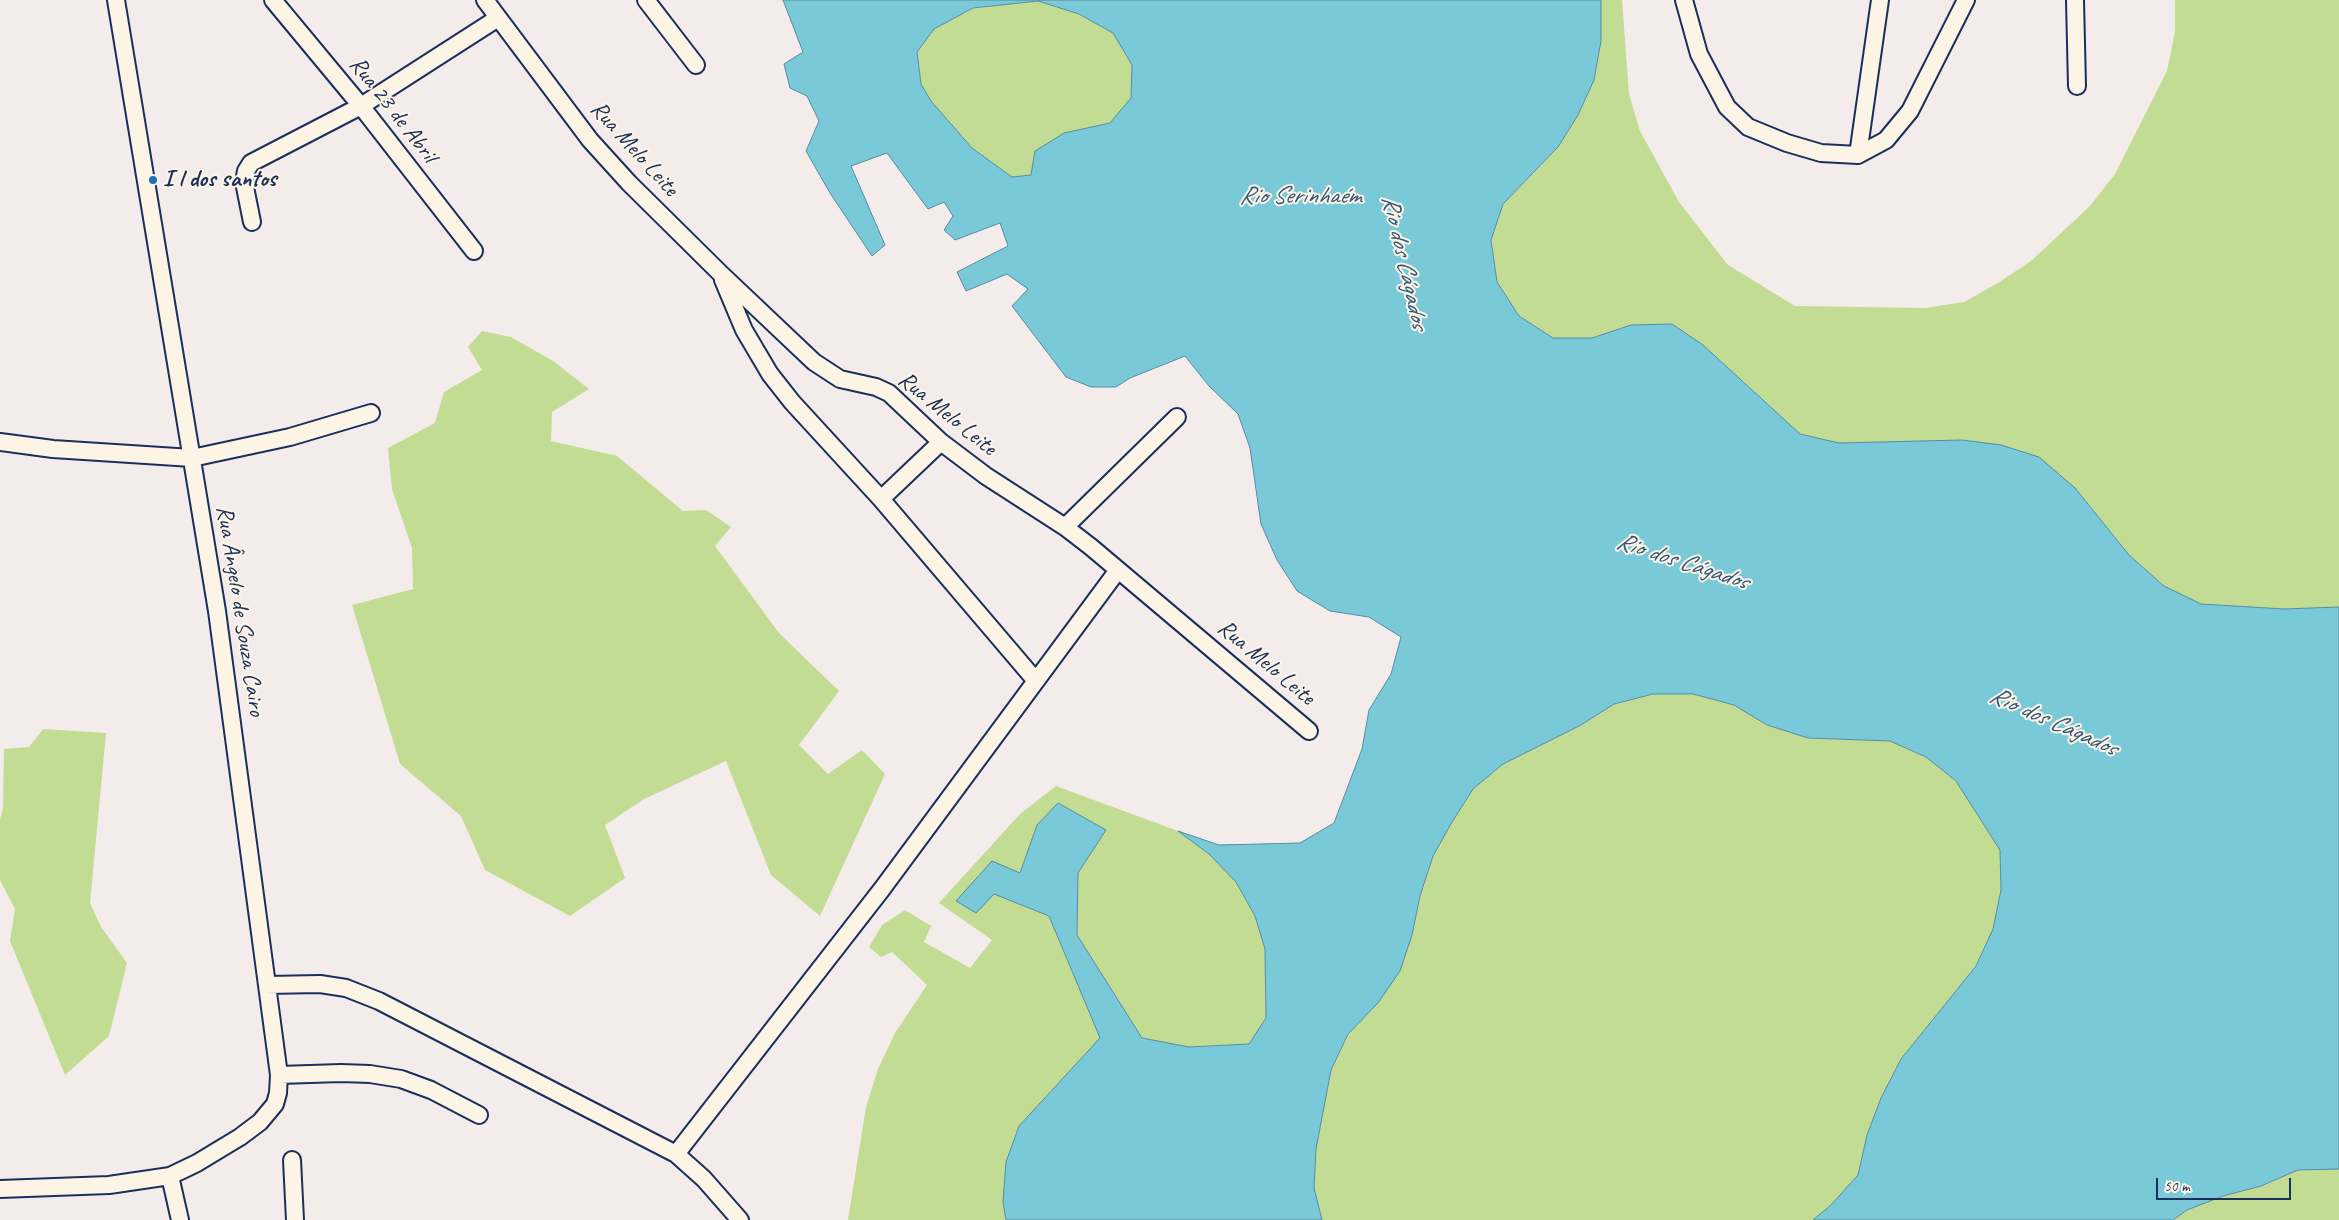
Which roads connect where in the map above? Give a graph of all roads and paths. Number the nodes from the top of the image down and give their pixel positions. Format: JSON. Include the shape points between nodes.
{"nodes":[{"id":1,"x":116,"y":0,"type":"edge"},
{"id":2,"x":273,"y":0,"type":"edge"},
{"id":3,"x":485,"y":0,"type":"edge"},
{"id":4,"x":646,"y":0,"type":"edge"},
{"id":5,"x":1684,"y":0,"type":"edge"},
{"id":6,"x":1880,"y":0,"type":"edge"},
{"id":7,"x":1966,"y":0,"type":"edge"},
{"id":8,"x":2075,"y":0,"type":"edge"},
{"id":9,"x":498,"y":18,"type":"junction"},
{"id":10,"x":696,"y":66,"type":"dead end"},
{"id":11,"x":2077,"y":86,"type":"dead end"},
{"id":12,"x":362,"y":106,"type":"junction"},
{"id":13,"x":1858,"y":154,"type":"junction"},
{"id":14,"x":252,"y":222,"type":"dead end"},
{"id":15,"x":474,"y":251,"type":"dead end"},
{"id":16,"x":720,"y":273,"type":"junction"},
{"id":17,"x":371,"y":413,"type":"dead end"},
{"id":18,"x":1177,"y":417,"type":"dead end"},
{"id":19,"x":0,"y":442,"type":"edge"},
{"id":20,"x":941,"y":442,"type":"junction"},
{"id":21,"x":192,"y":458,"type":"junction"},
{"id":22,"x":881,"y":499,"type":"junction"},
{"id":23,"x":1065,"y":527,"type":"junction"},
{"id":24,"x":1118,"y":570,"type":"junction"},
{"id":25,"x":1036,"y":681,"type":"junction"},
{"id":26,"x":1308,"y":731,"type":"dead end"},
{"id":27,"x":267,"y":985,"type":"junction"},
{"id":28,"x":279,"y":1075,"type":"junction"},
{"id":29,"x":478,"y":1115,"type":"dead end"},
{"id":30,"x":676,"y":1154,"type":"junction"},
{"id":31,"x":292,"y":1160,"type":"dead end"},
{"id":32,"x":170,"y":1176,"type":"junction"},
{"id":33,"x":0,"y":1189,"type":"edge"},
{"id":34,"x":180,"y":1220,"type":"edge"},
{"id":35,"x":295,"y":1220,"type":"edge"},
{"id":36,"x":740,"y":1220,"type":"edge"}],
"edges":[{"from":1,"to":21,"type":"street","name":"Rua Ângelo de Souza Cairo"},
{"from":2,"to":12,"type":"street","name":"Rua 23 de Abril"},
{"from":3,"to":9,"type":"street","name":"Rua Melo Leite"},
{"from":4,"to":10,"type":"street"},
{"from":5,"to":13,"type":"street","via":[[1699,54],[1727,107],[1748,126],[1787,144],[1821,153]]},
{"from":6,"to":13,"type":"street"},
{"from":7,"to":13,"type":"street","via":[[1910,111],[1886,140]]},
{"from":8,"to":11,"type":"street"},
{"from":9,"to":12,"type":"street"},
{"from":9,"to":16,"type":"street","name":"Rua Melo Leite","via":[[590,140]]},
{"from":12,"to":14,"type":"street","via":[[251,163],[244,182]]},
{"from":12,"to":15,"type":"street","name":"Rua 23 de Abril"},
{"from":16,"to":20,"type":"street","name":"Rua Melo Leite","via":[[829,374],[889,393]]},
{"from":16,"to":22,"type":"street","via":[[744,330],[770,374]]},
{"from":17,"to":21,"type":"street","via":[[290,437]]},
{"from":18,"to":23,"type":"street"},
{"from":19,"to":21,"type":"street","via":[[53,449]]},
{"from":20,"to":22,"type":"street"},
{"from":20,"to":23,"type":"street","name":"Rua Melo Leite","via":[[986,476]]},
{"from":21,"to":27,"type":"street","name":"Rua Ângelo de Souza Cairo","via":[[217,611]]},
{"from":22,"to":25,"type":"street"},
{"from":23,"to":24,"type":"street","name":"Rua Melo Leite"},
{"from":24,"to":25,"type":"street"},
{"from":24,"to":26,"type":"street","name":"Rua Melo Leite"},
{"from":25,"to":30,"type":"street","via":[[882,889]]},
{"from":27,"to":28,"type":"street","name":"Rua Ângelo de Souza Cairo"},
{"from":27,"to":30,"type":"street","via":[[320,984],[346,988],[379,1001]]},
{"from":28,"to":29,"type":"street","via":[[341,1073],[401,1079],[431,1090]]},
{"from":28,"to":32,"type":"street","name":"Rua Ângelo de Souza Cairo","via":[[275,1104],[260,1122]]},
{"from":30,"to":36,"type":"street","via":[[704,1179]]},
{"from":31,"to":35,"type":"street"},
{"from":32,"to":33,"type":"street","via":[[109,1185]]},
{"from":32,"to":34,"type":"street"}]}
